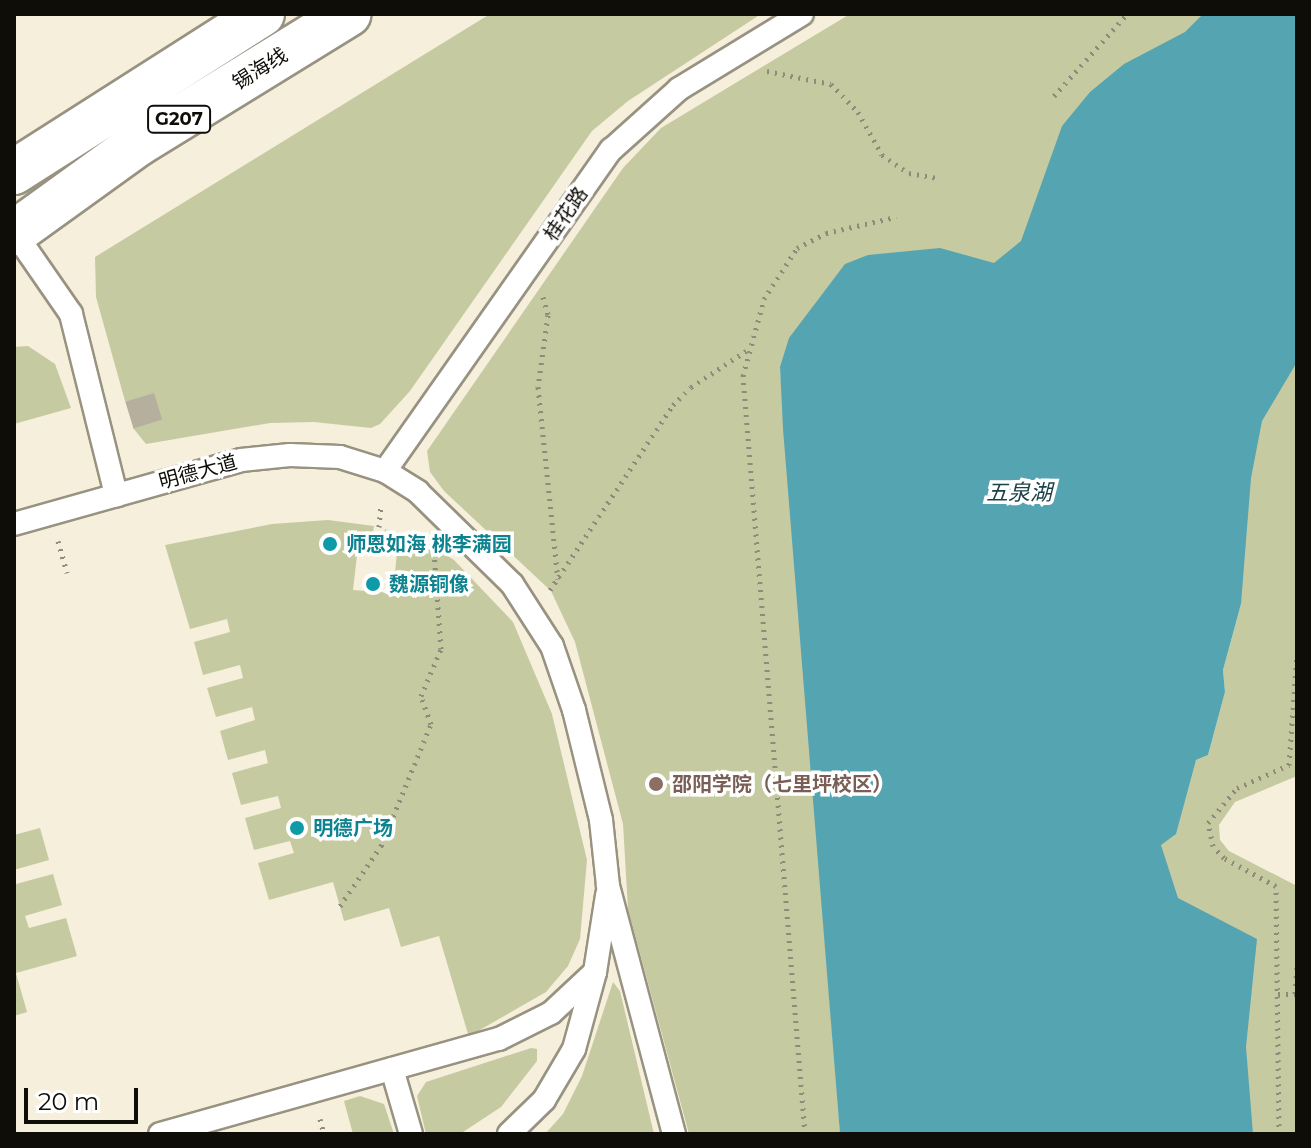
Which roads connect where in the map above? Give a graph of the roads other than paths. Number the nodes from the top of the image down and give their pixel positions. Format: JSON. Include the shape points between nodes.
{"nodes":[{"id":1,"x":262,"y":14,"type":"edge"},
{"id":2,"x":349,"y":14,"type":"edge"},
{"id":3,"x":802,"y":14,"type":"edge"},
{"id":4,"x":14,"y":172,"type":"edge"},
{"id":5,"x":14,"y":232,"type":"edge"},
{"id":6,"x":385,"y":471,"type":"junction"},
{"id":7,"x":116,"y":495,"type":"junction"},
{"id":8,"x":14,"y":524,"type":"edge"},
{"id":9,"x":608,"y":886,"type":"junction"},
{"id":10,"x":595,"y":972,"type":"junction"},
{"id":11,"x":392,"y":1069,"type":"junction"},
{"id":12,"x":160,"y":1134,"type":"edge"},
{"id":13,"x":411,"y":1134,"type":"edge"},
{"id":14,"x":509,"y":1134,"type":"edge"},
{"id":15,"x":674,"y":1134,"type":"edge"}],
"edges":[{"from":1,"to":4,"type":"highway","number":"G207"},
{"from":2,"to":5,"type":"highway","name":"锡海线","number":"G207","via":[[139,143]]},
{"from":3,"to":6,"type":"lane","name":"桂花路","via":[[641,118],[611,150]]},
{"from":5,"to":7,"type":"lane","via":[[71,314]]},
{"from":6,"to":7,"type":"lane","name":"明德大道","via":[[340,457],[290,455],[241,460]]},
{"from":6,"to":9,"type":"lane","via":[[444,518],[535,613],[574,710],[601,820]]},
{"from":7,"to":8,"type":"lane","name":"明德大道"},
{"from":9,"to":10,"type":"lane"},
{"from":9,"to":15,"type":"lane"},
{"from":10,"to":11,"type":"lane","via":[[551,1013],[499,1039]]},
{"from":10,"to":14,"type":"lane","via":[[574,1049],[544,1100]]},
{"from":11,"to":12,"type":"lane"},
{"from":11,"to":13,"type":"lane"}]}
